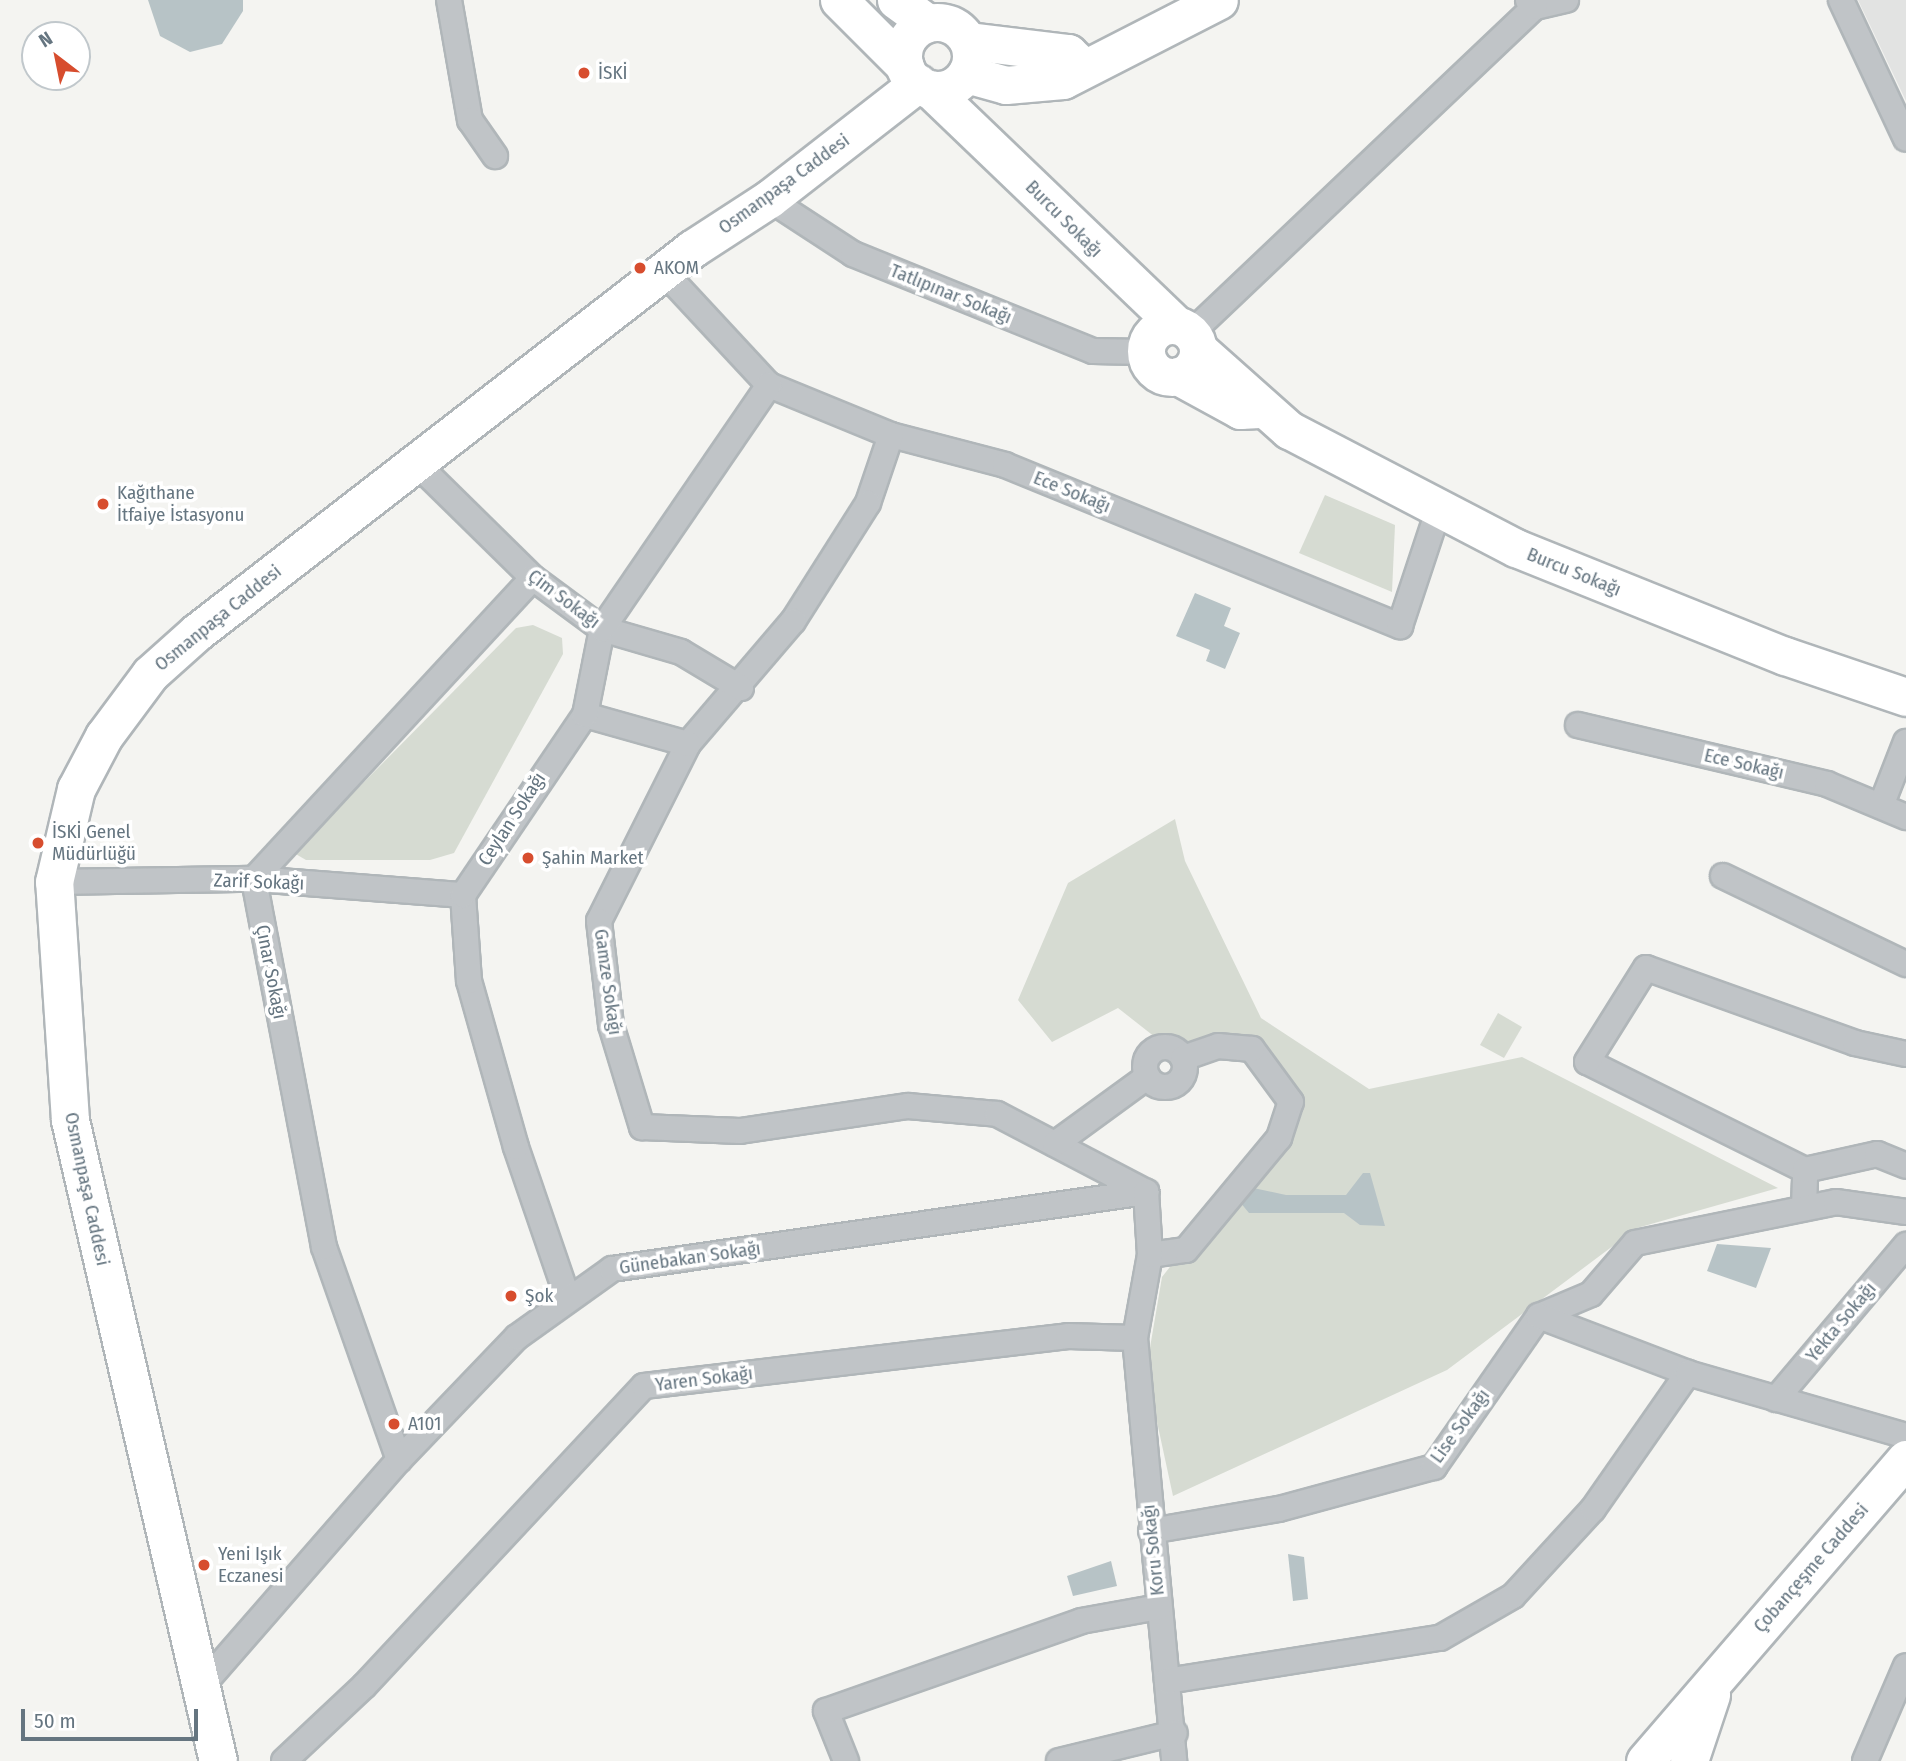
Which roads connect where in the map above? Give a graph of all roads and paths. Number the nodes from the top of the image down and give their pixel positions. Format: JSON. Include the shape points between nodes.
{"nodes":[{"id":1,"x":449,"y":0,"type":"edge"},
{"id":2,"x":839,"y":0,"type":"edge"},
{"id":3,"x":896,"y":0,"type":"edge"},
{"id":4,"x":1219,"y":0,"type":"edge"},
{"id":5,"x":1566,"y":0,"type":"edge"},
{"id":6,"x":1841,"y":0,"type":"edge"},
{"id":7,"x":1532,"y":3,"type":"edge"},
{"id":8,"x":939,"y":53,"type":"edge"},
{"id":9,"x":1906,"y":139,"type":"edge"},
{"id":10,"x":495,"y":156,"type":"dead end"},
{"id":11,"x":769,"y":199,"type":"junction"},
{"id":12,"x":663,"y":271,"type":"junction"},
{"id":13,"x":1173,"y":345,"type":"junction"},
{"id":14,"x":769,"y":385,"type":"junction"},
{"id":15,"x":891,"y":435,"type":"junction"},
{"id":16,"x":418,"y":465,"type":"junction"},
{"id":17,"x":1439,"y":508,"type":"junction"},
{"id":18,"x":533,"y":578,"type":"junction"},
{"id":19,"x":602,"y":629,"type":"junction"},
{"id":20,"x":741,"y":688,"type":"junction"},
{"id":21,"x":1906,"y":697,"type":"edge"},
{"id":22,"x":585,"y":715,"type":"junction"},
{"id":23,"x":1578,"y":725,"type":"dead end"},
{"id":24,"x":1906,"y":742,"type":"edge"},
{"id":25,"x":688,"y":744,"type":"junction"},
{"id":26,"x":1881,"y":806,"type":"junction"},
{"id":27,"x":1906,"y":817,"type":"edge"},
{"id":28,"x":1723,"y":876,"type":"dead end"},
{"id":29,"x":254,"y":879,"type":"junction"},
{"id":30,"x":54,"y":882,"type":"junction"},
{"id":31,"x":463,"y":895,"type":"junction"},
{"id":32,"x":1906,"y":964,"type":"edge"},
{"id":33,"x":1906,"y":1054,"type":"edge"},
{"id":34,"x":1055,"y":1144,"type":"junction"},
{"id":35,"x":1906,"y":1166,"type":"edge"},
{"id":36,"x":1805,"y":1170,"type":"junction"},
{"id":37,"x":1146,"y":1192,"type":"junction"},
{"id":38,"x":1804,"y":1208,"type":"junction"},
{"id":39,"x":1906,"y":1212,"type":"edge"},
{"id":40,"x":1906,"y":1245,"type":"edge"},
{"id":41,"x":1150,"y":1255,"type":"junction"},
{"id":42,"x":568,"y":1299,"type":"junction"},
{"id":43,"x":1539,"y":1315,"type":"junction"},
{"id":44,"x":1135,"y":1338,"type":"junction"},
{"id":45,"x":1688,"y":1373,"type":"junction"},
{"id":46,"x":1776,"y":1399,"type":"junction"},
{"id":47,"x":1906,"y":1436,"type":"edge"},
{"id":48,"x":1906,"y":1459,"type":"edge"},
{"id":49,"x":399,"y":1460,"type":"junction"},
{"id":50,"x":1151,"y":1531,"type":"junction"},
{"id":51,"x":1158,"y":1606,"type":"junction"},
{"id":52,"x":1906,"y":1666,"type":"edge"},
{"id":53,"x":1717,"y":1678,"type":"junction"},
{"id":54,"x":1167,"y":1681,"type":"junction"},
{"id":55,"x":199,"y":1689,"type":"junction"},
{"id":56,"x":1175,"y":1733,"type":"junction"},
{"id":57,"x":218,"y":1761,"type":"edge"},
{"id":58,"x":284,"y":1761,"type":"edge"},
{"id":59,"x":846,"y":1761,"type":"edge"},
{"id":60,"x":1059,"y":1761,"type":"edge"},
{"id":61,"x":1174,"y":1761,"type":"edge"},
{"id":62,"x":1645,"y":1761,"type":"edge"},
{"id":63,"x":1689,"y":1761,"type":"edge"},
{"id":64,"x":1865,"y":1761,"type":"edge"}],
"edges":[{"from":1,"to":10,"type":"street","via":[[470,120]]},
{"from":2,"to":8,"type":"main road"},
{"from":3,"to":8,"type":"main road"},
{"from":4,"to":8,"type":"main road","via":[[1082,66],[1068,53]]},
{"from":5,"to":7,"type":"street"},
{"from":6,"to":9,"type":"street"},
{"from":7,"to":13,"type":"street"},
{"from":8,"to":11,"type":"main road","name":"Osmanpaşa Caddesi"},
{"from":8,"to":13,"type":"main road","name":"Burcu Sokağı","via":[[1012,166],[1117,272],[1130,277]]},
{"from":11,"to":12,"type":"main road","name":"Osmanpaşa Caddesi"},
{"from":11,"to":13,"type":"street","name":"Tatlıpınar Sokağı","via":[[853,254],[1081,346],[1114,355]]},
{"from":12,"to":14,"type":"street","name":"Ece Sokağı"},
{"from":12,"to":16,"type":"main road","name":"Osmanpaşa Caddesi"},
{"from":13,"to":17,"type":"main road","name":"Burcu Sokağı","via":[[1240,410],[1260,409]]},
{"from":14,"to":15,"type":"street","name":"Ece Sokağı"},
{"from":14,"to":19,"type":"street","name":"Ceylan Sokağı"},
{"from":15,"to":17,"type":"street","name":"Ece Sokağı","via":[[1005,465],[1400,626]]},
{"from":15,"to":20,"type":"street","name":"Gamze Sokağı","via":[[869,503]]},
{"from":16,"to":18,"type":"street","name":"Çim Sokağı"},
{"from":16,"to":30,"type":"main road","name":"Osmanpaşa Caddesi","via":[[249,590],[150,674],[104,736],[76,789]]},
{"from":17,"to":21,"type":"main road","name":"Burcu Sokağı","via":[[1516,548],[1785,656]]},
{"from":18,"to":19,"type":"street","name":"Çim Sokağı"},
{"from":18,"to":29,"type":"street"},
{"from":19,"to":20,"type":"street","name":"Çim Sokağı","via":[[681,652]]},
{"from":19,"to":22,"type":"street","name":"Ceylan Sokağı"},
{"from":20,"to":25,"type":"street","name":"Gamze Sokağı"},
{"from":22,"to":25,"type":"street"},
{"from":22,"to":31,"type":"street","name":"Ceylan Sokağı"},
{"from":23,"to":26,"type":"street","name":"Ece Sokağı","via":[[1827,784]]},
{"from":24,"to":26,"type":"street"},
{"from":25,"to":34,"type":"street","name":"Gamze Sokağı","via":[[598,921],[611,1025],[642,1127],[740,1131],[908,1106],[996,1114]]},
{"from":26,"to":27,"type":"street","name":"Ece Sokağı"},
{"from":28,"to":32,"type":"street"},
{"from":29,"to":30,"type":"street","name":"Zarif Sokağı"},
{"from":29,"to":31,"type":"street","name":"Zarif Sokağı"},
{"from":29,"to":49,"type":"street","name":"Çınar Sokağı","via":[[324,1247]]},
{"from":30,"to":55,"type":"main road","name":"Osmanpaşa Caddesi","via":[[70,1120]]},
{"from":31,"to":42,"type":"street","via":[[469,981],[516,1147]]},
{"from":33,"to":36,"type":"street","via":[[1855,1042],[1646,968],[1587,1062]]},
{"from":34,"to":37,"type":"street","name":"Gamze Sokağı"},
{"from":34,"to":41,"type":"street","via":[[1147,1077],[1157,1086],[1176,1084],[1185,1074],[1183,1058],[1218,1046],[1252,1049],[1291,1102],[1279,1138],[1186,1250]]},
{"from":35,"to":36,"type":"street","via":[[1877,1154]]},
{"from":36,"to":38,"type":"street"},
{"from":37,"to":41,"type":"street"},
{"from":37,"to":42,"type":"street","name":"Günebakan Sokağı","via":[[612,1269]]},
{"from":38,"to":39,"type":"street","via":[[1836,1202]]},
{"from":38,"to":43,"type":"street","via":[[1636,1243],[1591,1294]]},
{"from":40,"to":46,"type":"street","name":"Yekta Sokağı"},
{"from":41,"to":44,"type":"street"},
{"from":42,"to":49,"type":"street","name":"Günebakan Sokağı","via":[[517,1337]]},
{"from":43,"to":45,"type":"street"},
{"from":43,"to":50,"type":"street","name":"Lise Sokağı","via":[[1434,1467],[1279,1509]]},
{"from":44,"to":50,"type":"street","name":"Koru Sokağı"},
{"from":44,"to":58,"type":"street","name":"Yaren Sokağı","via":[[1068,1336],[644,1386],[364,1686]]},
{"from":45,"to":46,"type":"street"},
{"from":45,"to":54,"type":"street","via":[[1593,1509],[1513,1596],[1440,1638]]},
{"from":46,"to":47,"type":"street"},
{"from":48,"to":53,"type":"main road","name":"Çobançeşme Caddesi"},
{"from":49,"to":55,"type":"street","name":"Günebakan Sokağı"},
{"from":50,"to":51,"type":"street","name":"Koru Sokağı"},
{"from":51,"to":54,"type":"street","name":"Koru Sokağı"},
{"from":51,"to":59,"type":"street","via":[[1081,1622],[826,1711]]},
{"from":52,"to":64,"type":"street"},
{"from":53,"to":62,"type":"main road","name":"Çobançeşme Caddesi"},
{"from":53,"to":63,"type":"main road","name":"Çobançeşme Caddesi"},
{"from":54,"to":56,"type":"street","name":"Koru Sokağı"},
{"from":55,"to":57,"type":"main road","name":"Osmanpaşa Caddesi"},
{"from":56,"to":60,"type":"street"},
{"from":56,"to":61,"type":"street","name":"Koru Sokağı"}]}
